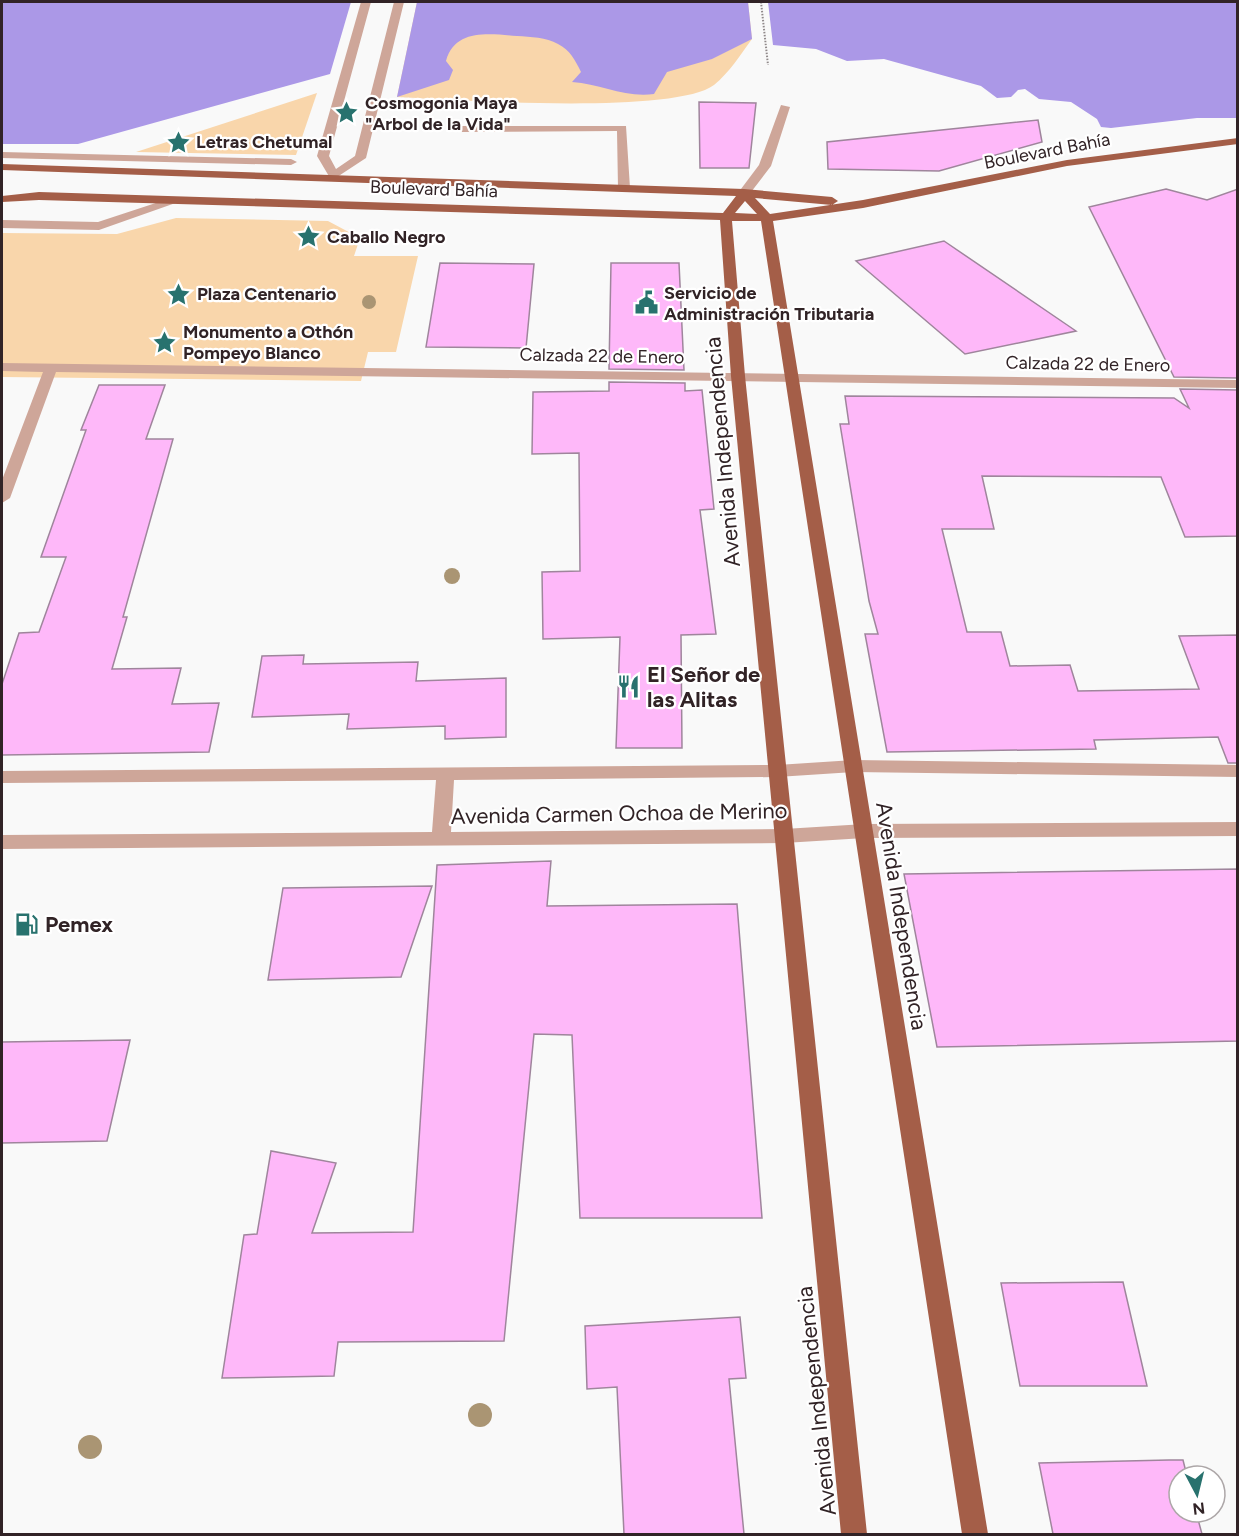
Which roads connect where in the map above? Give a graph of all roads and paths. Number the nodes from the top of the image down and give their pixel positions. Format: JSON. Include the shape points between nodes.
{"nodes":[{"id":1,"x":366,"y":2,"type":"edge"},
{"id":2,"x":399,"y":2,"type":"edge"},
{"id":3,"x":760,"y":2,"type":"edge"},
{"id":4,"x":768,"y":65,"type":"dead end"},
{"id":5,"x":785,"y":107,"type":"dead end"},
{"id":6,"x":462,"y":129,"type":"dead end"},
{"id":7,"x":1238,"y":141,"type":"edge"},
{"id":8,"x":2,"y":155,"type":"edge"},
{"id":9,"x":291,"y":162,"type":"dead end"},
{"id":10,"x":2,"y":167,"type":"edge"},
{"id":11,"x":334,"y":176,"type":"junction"},
{"id":12,"x":624,"y":188,"type":"junction"},
{"id":13,"x":744,"y":193,"type":"junction"},
{"id":14,"x":2,"y":199,"type":"edge"},
{"id":15,"x":178,"y":200,"type":"junction"},
{"id":16,"x":324,"y":203,"type":"junction"},
{"id":17,"x":863,"y":204,"type":"junction"},
{"id":18,"x":726,"y":218,"type":"junction"},
{"id":19,"x":767,"y":218,"type":"junction"},
{"id":20,"x":2,"y":224,"type":"edge"},
{"id":21,"x":2,"y":368,"type":"edge"},
{"id":22,"x":51,"y":368,"type":"junction"},
{"id":23,"x":738,"y":376,"type":"junction"},
{"id":24,"x":793,"y":377,"type":"junction"},
{"id":25,"x":1238,"y":384,"type":"edge"},
{"id":26,"x":2,"y":498,"type":"edge"},
{"id":27,"x":854,"y":766,"type":"junction"},
{"id":28,"x":777,"y":771,"type":"junction"},
{"id":29,"x":1238,"y":771,"type":"edge"},
{"id":30,"x":445,"y":774,"type":"junction"},
{"id":31,"x":2,"y":777,"type":"edge"},
{"id":32,"x":1238,"y":829,"type":"edge"},
{"id":33,"x":865,"y":831,"type":"junction"},
{"id":34,"x":784,"y":836,"type":"junction"},
{"id":35,"x":441,"y":839,"type":"junction"},
{"id":36,"x":2,"y":842,"type":"edge"},
{"id":37,"x":854,"y":1534,"type":"edge"},
{"id":38,"x":975,"y":1534,"type":"edge"}],
"edges":[{"from":1,"to":11,"type":"street","via":[[323,156]]},
{"from":2,"to":11,"type":"street","via":[[360,158]]},
{"from":3,"to":4,"type":"path"},
{"from":5,"to":13,"type":"street","via":[[765,166]]},
{"from":6,"to":12,"type":"street","via":[[622,128]]},
{"from":7,"to":17,"type":"main road","name":"Boulevard Bahía","via":[[1067,163]]},
{"from":8,"to":9,"type":"street"},
{"from":10,"to":11,"type":"main road","name":"Boulevard Bahía"},
{"from":11,"to":12,"type":"main road","name":"Boulevard Bahía"},
{"from":11,"to":16,"type":"main road"},
{"from":12,"to":13,"type":"main road","name":"Boulevard Bahía"},
{"from":13,"to":17,"type":"main road","name":"Boulevard Bahía"},
{"from":13,"to":18,"type":"main road"},
{"from":13,"to":19,"type":"main road"},
{"from":14,"to":15,"type":"main road","name":"Boulevard Bahía","via":[[39,196]]},
{"from":15,"to":16,"type":"main road","name":"Boulevard Bahía"},
{"from":15,"to":20,"type":"street","via":[[99,226]]},
{"from":16,"to":18,"type":"main road","name":"Boulevard Bahía"},
{"from":17,"to":19,"type":"main road","name":"Boulevard Bahía"},
{"from":18,"to":19,"type":"main road","name":"Boulevard Bahía"},
{"from":18,"to":23,"type":"main road","name":"Avenida Independencia"},
{"from":19,"to":24,"type":"main road","name":"Avenida Independencia"},
{"from":21,"to":22,"type":"street","name":"Calzada 22 de Enero"},
{"from":22,"to":23,"type":"street","name":"Calzada 22 de Enero"},
{"from":22,"to":26,"type":"street"},
{"from":23,"to":24,"type":"street","name":"Calzada 22 de Enero"},
{"from":23,"to":28,"type":"main road","name":"Avenida Independencia"},
{"from":24,"to":25,"type":"street","name":"Calzada 22 de Enero"},
{"from":24,"to":27,"type":"main road","name":"Avenida Independencia"},
{"from":27,"to":28,"type":"street","name":"Avenida Carmen Ochoa de Merino"},
{"from":27,"to":29,"type":"street","name":"Avenida Carmen Ochoa de Merino"},
{"from":27,"to":33,"type":"main road","name":"Avenida Independencia"},
{"from":28,"to":30,"type":"street","name":"Avenida Carmen Ochoa de Merino"},
{"from":28,"to":34,"type":"main road","name":"Avenida Independencia"},
{"from":30,"to":31,"type":"street","name":"Avenida Carmen Ochoa de Merino"},
{"from":30,"to":35,"type":"street"},
{"from":32,"to":33,"type":"street","name":"Avenida Carmen Ochoa de Merino"},
{"from":33,"to":34,"type":"street","name":"Avenida Carmen Ochoa de Merino"},
{"from":33,"to":38,"type":"main road","name":"Avenida Independencia"},
{"from":34,"to":35,"type":"street","name":"Avenida Carmen Ochoa de Merino"},
{"from":34,"to":37,"type":"main road","name":"Avenida Independencia"},
{"from":35,"to":36,"type":"street","name":"Avenida Carmen Ochoa de Merino"}]}
